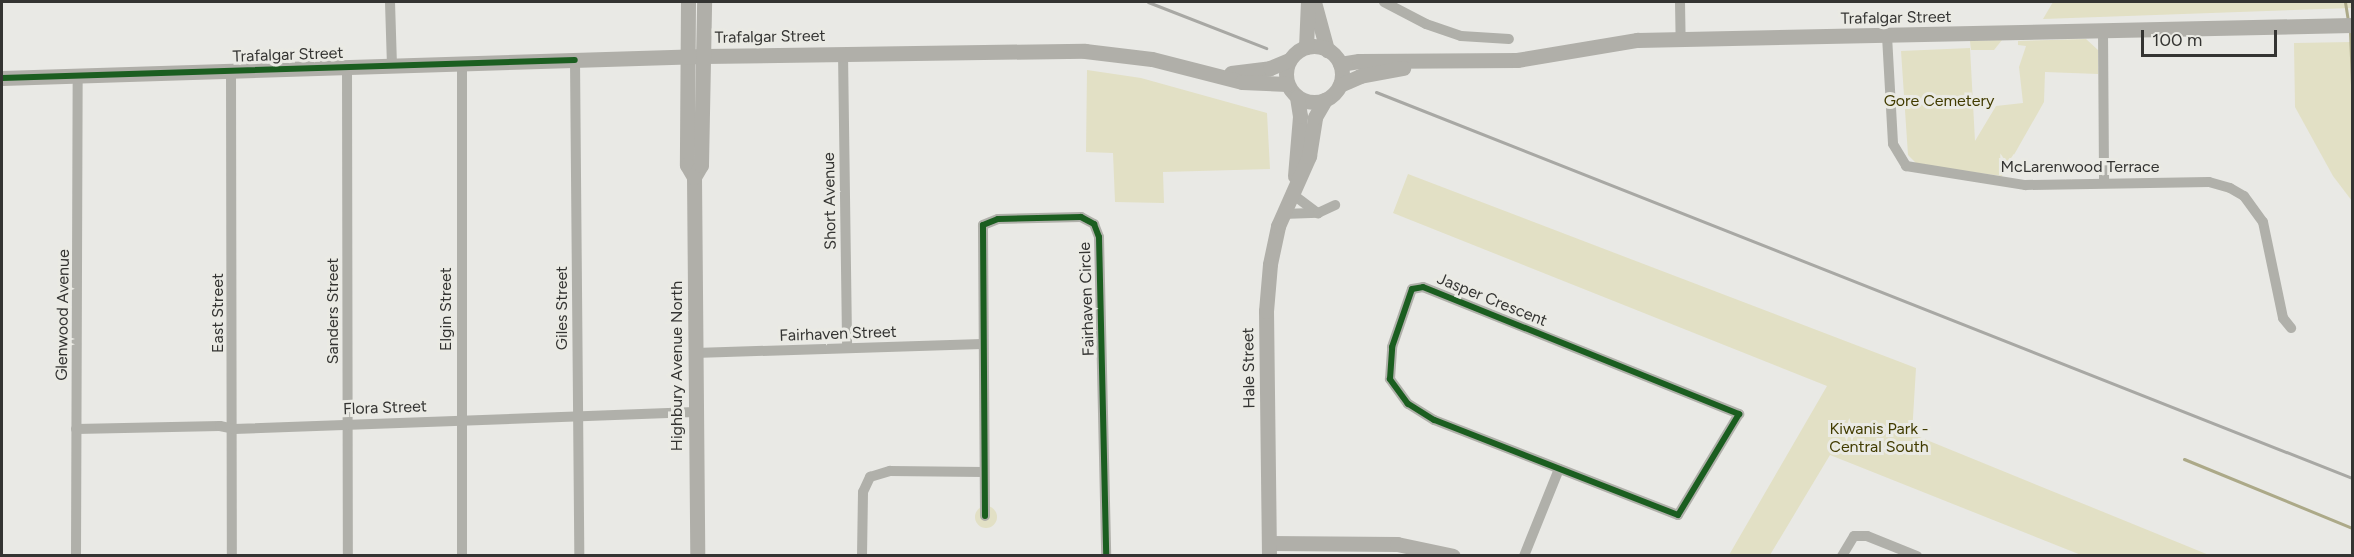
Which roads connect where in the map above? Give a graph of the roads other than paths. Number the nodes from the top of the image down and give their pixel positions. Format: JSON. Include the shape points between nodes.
{"nodes":[{"id":1,"x":390,"y":2,"type":"edge"},
{"id":2,"x":688,"y":2,"type":"edge"},
{"id":3,"x":704,"y":2,"type":"edge"},
{"id":4,"x":1308,"y":2,"type":"edge"},
{"id":5,"x":1314,"y":2,"type":"edge"},
{"id":6,"x":1384,"y":2,"type":"edge"},
{"id":7,"x":1680,"y":2,"type":"edge"},
{"id":8,"x":2346,"y":26,"type":"edge"},
{"id":9,"x":2103,"y":31,"type":"junction"},
{"id":10,"x":1887,"y":36,"type":"junction"},
{"id":11,"x":1509,"y":39,"type":"dead end"},
{"id":12,"x":1681,"y":41,"type":"junction"},
{"id":13,"x":1306,"y":47,"type":"junction"},
{"id":14,"x":1327,"y":50,"type":"junction"},
{"id":15,"x":843,"y":53,"type":"junction"},
{"id":16,"x":704,"y":56,"type":"junction"},
{"id":17,"x":687,"y":57,"type":"junction"},
{"id":18,"x":575,"y":60,"type":"junction"},
{"id":19,"x":1289,"y":60,"type":"junction"},
{"id":20,"x":1443,"y":60,"type":"junction"},
{"id":21,"x":462,"y":63,"type":"junction"},
{"id":22,"x":1340,"y":64,"type":"junction"},
{"id":23,"x":392,"y":66,"type":"junction"},
{"id":24,"x":347,"y":67,"type":"junction"},
{"id":25,"x":231,"y":71,"type":"junction"},
{"id":26,"x":78,"y":75,"type":"junction"},
{"id":27,"x":1214,"y":75,"type":"junction"},
{"id":28,"x":2,"y":78,"type":"edge"},
{"id":29,"x":1287,"y":84,"type":"junction"},
{"id":30,"x":1340,"y":85,"type":"junction"},
{"id":31,"x":1297,"y":97,"type":"junction"},
{"id":32,"x":1325,"y":100,"type":"junction"},
{"id":33,"x":694,"y":177,"type":"junction"},
{"id":34,"x":2104,"y":183,"type":"junction"},
{"id":35,"x":1293,"y":189,"type":"junction"},
{"id":36,"x":1335,"y":205,"type":"dead end"},
{"id":37,"x":1318,"y":213,"type":"junction"},
{"id":38,"x":1283,"y":214,"type":"junction"},
{"id":39,"x":2291,"y":328,"type":"dead end"},
{"id":40,"x":982,"y":344,"type":"junction"},
{"id":41,"x":847,"y":348,"type":"junction"},
{"id":42,"x":695,"y":353,"type":"junction"},
{"id":43,"x":695,"y":412,"type":"junction"},
{"id":44,"x":578,"y":416,"type":"junction"},
{"id":45,"x":461,"y":421,"type":"junction"},
{"id":46,"x":348,"y":424,"type":"junction"},
{"id":47,"x":76,"y":429,"type":"junction"},
{"id":48,"x":234,"y":429,"type":"junction"},
{"id":49,"x":1559,"y":469,"type":"junction"},
{"id":50,"x":982,"y":472,"type":"junction"},
{"id":51,"x":985,"y":516,"type":"dead end"},
{"id":52,"x":1269,"y":549,"type":"edge"},
{"id":53,"x":1396,"y":550,"type":"edge"},
{"id":54,"x":76,"y":555,"type":"edge"},
{"id":55,"x":232,"y":555,"type":"edge"},
{"id":56,"x":348,"y":555,"type":"edge"},
{"id":57,"x":462,"y":555,"type":"edge"},
{"id":58,"x":579,"y":555,"type":"edge"},
{"id":59,"x":697,"y":555,"type":"edge"},
{"id":60,"x":862,"y":555,"type":"edge"},
{"id":61,"x":1106,"y":555,"type":"edge"},
{"id":62,"x":1453,"y":555,"type":"edge"},
{"id":63,"x":1524,"y":555,"type":"edge"},
{"id":64,"x":1842,"y":555,"type":"edge"},
{"id":65,"x":1917,"y":555,"type":"edge"}],
"edges":[{"from":1,"to":23,"type":"street"},
{"from":2,"to":17,"type":"main road","name":"Highbury Avenue North"},
{"from":3,"to":16,"type":"main road","name":"Highbury Avenue North"},
{"from":4,"to":13,"type":"main road"},
{"from":5,"to":14,"type":"main road"},
{"from":6,"to":11,"type":"street","via":[[1426,24],[1461,36]]},
{"from":7,"to":12,"type":"street"},
{"from":8,"to":9,"type":"main road","name":"Trafalgar Street"},
{"from":9,"to":10,"type":"main road","name":"Trafalgar Street"},
{"from":9,"to":34,"type":"street"},
{"from":10,"to":12,"type":"main road","name":"Trafalgar Street"},
{"from":10,"to":34,"type":"street","name":"McLarenwood Terrace","via":[[1893,144],[1895,154],[1906,166],[2025,185]]},
{"from":12,"to":20,"type":"main road","name":"Trafalgar Street","via":[[1637,40],[1517,60]]},
{"from":13,"to":14,"type":"main road"},
{"from":13,"to":19,"type":"main road"},
{"from":14,"to":22,"type":"main road"},
{"from":15,"to":16,"type":"main road","name":"Trafalgar Street"},
{"from":15,"to":27,"type":"main road","name":"Trafalgar Street","via":[[1085,51],[1152,60]]},
{"from":15,"to":41,"type":"street","name":"Short Avenue"},
{"from":16,"to":17,"type":"main road","name":"Trafalgar Street"},
{"from":16,"to":33,"type":"main road","name":"Highbury Avenue North","via":[[701,165]]},
{"from":17,"to":18,"type":"main road","name":"Trafalgar Street"},
{"from":17,"to":33,"type":"main road","name":"Highbury Avenue North","via":[[687,165]]},
{"from":18,"to":21,"type":"main road","name":"Trafalgar Street"},
{"from":18,"to":44,"type":"street","name":"Giles Street"},
{"from":19,"to":27,"type":"main road","name":"Trafalgar Street","via":[[1270,68]]},
{"from":19,"to":29,"type":"main road"},
{"from":20,"to":22,"type":"main road","name":"Trafalgar Street"},
{"from":20,"to":30,"type":"main road","name":"Trafalgar Street","via":[[1360,76]]},
{"from":21,"to":23,"type":"main road","name":"Trafalgar Street"},
{"from":21,"to":45,"type":"street","name":"Elgin Street"},
{"from":22,"to":30,"type":"main road"},
{"from":23,"to":24,"type":"main road","name":"Trafalgar Street"},
{"from":24,"to":25,"type":"main road","name":"Trafalgar Street"},
{"from":24,"to":46,"type":"street","name":"Sanders Street"},
{"from":25,"to":26,"type":"main road","name":"Trafalgar Street"},
{"from":25,"to":48,"type":"street","name":"East Street"},
{"from":26,"to":28,"type":"main road","name":"Trafalgar Street"},
{"from":26,"to":47,"type":"street","name":"Glenwood Avenue"},
{"from":27,"to":29,"type":"main road","name":"Trafalgar Street","via":[[1242,82]]},
{"from":29,"to":31,"type":"main road"},
{"from":30,"to":32,"type":"main road"},
{"from":31,"to":32,"type":"main road","via":[[1310,102]]},
{"from":31,"to":35,"type":"main road","name":"Hale Street","via":[[1300,116]]},
{"from":32,"to":35,"type":"main road","name":"Hale Street","via":[[1315,117],[1309,156]]},
{"from":33,"to":42,"type":"main road","name":"Highbury Avenue North"},
{"from":34,"to":39,"type":"street","name":"McLarenwood Terrace","via":[[2209,182],[2244,196],[2263,222],[2283,318]]},
{"from":35,"to":37,"type":"street"},
{"from":35,"to":38,"type":"main road","name":"Hale Street"},
{"from":36,"to":37,"type":"street"},
{"from":37,"to":38,"type":"street"},
{"from":38,"to":52,"type":"main road","name":"Hale Street","via":[[1270,264],[1266,311]]},
{"from":40,"to":41,"type":"street","name":"Fairhaven Street"},
{"from":40,"to":50,"type":"street","name":"Fairhaven Circle"},
{"from":40,"to":61,"type":"street","name":"Fairhaven Circle","via":[[983,225],[998,219],[1081,218],[1094,224],[1100,249]]},
{"from":41,"to":42,"type":"street","name":"Fairhaven Street"},
{"from":42,"to":43,"type":"main road","name":"Highbury Avenue North"},
{"from":43,"to":44,"type":"street","name":"Flora Street"},
{"from":43,"to":59,"type":"main road","name":"Highbury Avenue North"},
{"from":44,"to":45,"type":"street","name":"Flora Street"},
{"from":44,"to":58,"type":"street","name":"Giles Street"},
{"from":45,"to":46,"type":"street","name":"Flora Street"},
{"from":45,"to":57,"type":"street","name":"Elgin Street"},
{"from":46,"to":48,"type":"street","name":"Flora Street"},
{"from":46,"to":56,"type":"street","name":"Sanders Street"},
{"from":47,"to":48,"type":"street","name":"Flora Street"},
{"from":47,"to":54,"type":"street","name":"Glenwood Avenue"},
{"from":48,"to":55,"type":"street","name":"East Street"},
{"from":49,"to":49,"type":"street","name":"Jasper Crescent","via":[[1434,420],[1408,405],[1390,379],[1392,346],[1412,289],[1424,287],[1739,414],[1678,515]]},
{"from":49,"to":63,"type":"street"},
{"from":50,"to":51,"type":"street","name":"Fairhaven Circle"},
{"from":50,"to":60,"type":"street","via":[[890,471],[870,477],[863,492]]},
{"from":52,"to":53,"type":"main road"},
{"from":53,"to":62,"type":"main road"},
{"from":64,"to":65,"type":"street","via":[[1854,536],[1867,536]]}]}
